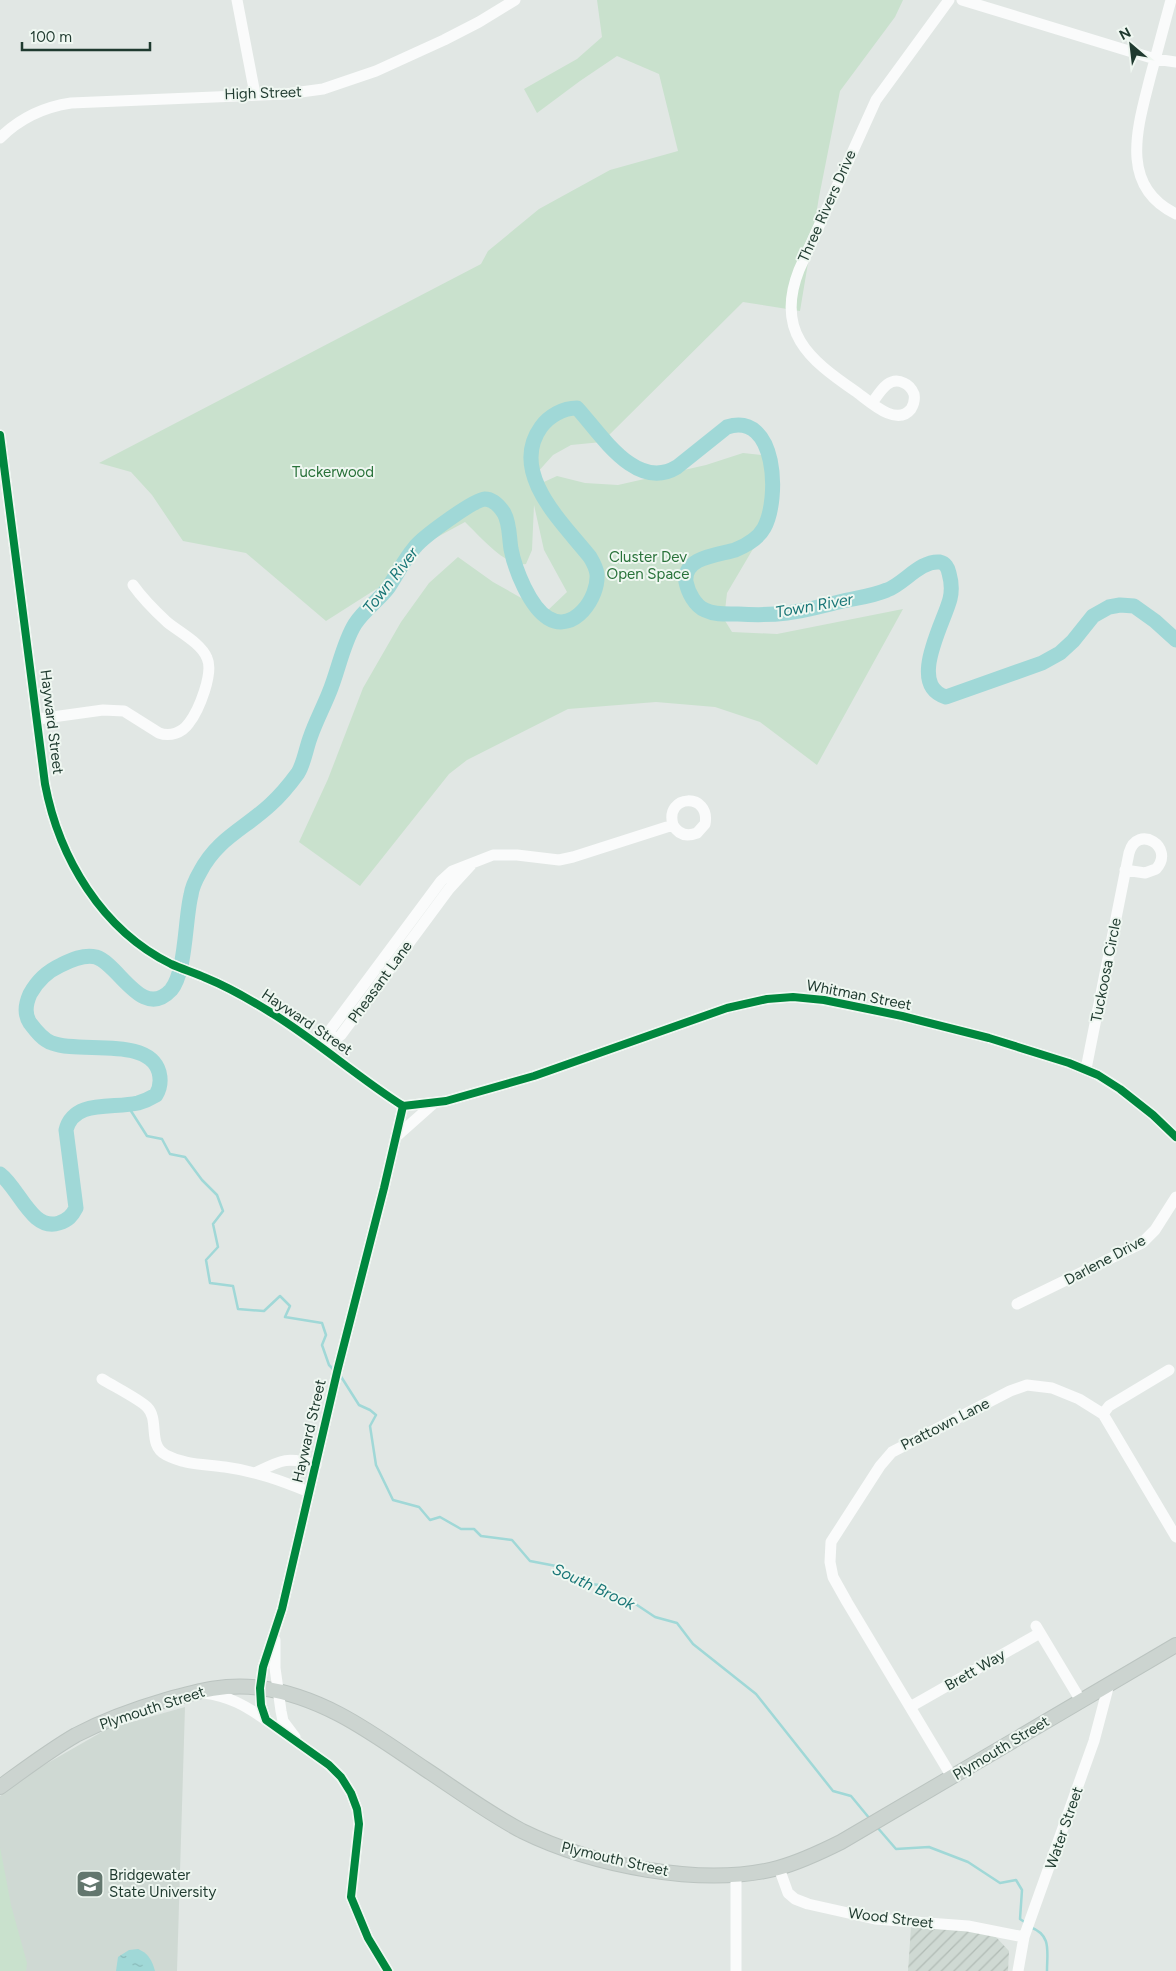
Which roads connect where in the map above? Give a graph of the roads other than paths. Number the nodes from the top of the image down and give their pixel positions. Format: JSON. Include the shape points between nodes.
{"nodes":[{"id":1,"x":237,"y":0,"type":"edge"},
{"id":2,"x":515,"y":0,"type":"edge"},
{"id":3,"x":949,"y":0,"type":"edge"},
{"id":4,"x":962,"y":0,"type":"edge"},
{"id":5,"x":1171,"y":0,"type":"edge"},
{"id":6,"x":1155,"y":59,"type":"junction"},
{"id":7,"x":1176,"y":62,"type":"edge"},
{"id":8,"x":255,"y":94,"type":"junction"},
{"id":9,"x":0,"y":138,"type":"edge"},
{"id":10,"x":1176,"y":214,"type":"edge"},
{"id":11,"x":872,"y":403,"type":"dead end"},
{"id":12,"x":0,"y":435,"type":"edge"},
{"id":13,"x":133,"y":585,"type":"dead end"},
{"id":14,"x":38,"y":719,"type":"junction"},
{"id":15,"x":673,"y":825,"type":"dead end"},
{"id":16,"x":1126,"y":870,"type":"dead end"},
{"id":17,"x":324,"y":1049,"type":"junction"},
{"id":18,"x":1086,"y":1069,"type":"junction"},
{"id":19,"x":433,"y":1104,"type":"junction"},
{"id":20,"x":403,"y":1106,"type":"junction"},
{"id":21,"x":396,"y":1136,"type":"junction"},
{"id":22,"x":1176,"y":1137,"type":"edge"},
{"id":23,"x":1176,"y":1197,"type":"edge"},
{"id":24,"x":1018,"y":1304,"type":"dead end"},
{"id":25,"x":1169,"y":1370,"type":"dead end"},
{"id":26,"x":102,"y":1379,"type":"dead end"},
{"id":27,"x":1103,"y":1414,"type":"junction"},
{"id":28,"x":316,"y":1465,"type":"junction"},
{"id":29,"x":255,"y":1473,"type":"junction"},
{"id":30,"x":309,"y":1492,"type":"junction"},
{"id":31,"x":1176,"y":1537,"type":"edge"},
{"id":32,"x":276,"y":1631,"type":"junction"},
{"id":33,"x":1176,"y":1645,"type":"edge"},
{"id":34,"x":1109,"y":1684,"type":"junction"},
{"id":35,"x":260,"y":1688,"type":"junction"},
{"id":36,"x":195,"y":1691,"type":"junction"},
{"id":37,"x":279,"y":1692,"type":"junction"},
{"id":38,"x":1081,"y":1700,"type":"junction"},
{"id":39,"x":910,"y":1708,"type":"junction"},
{"id":40,"x":278,"y":1730,"type":"junction"},
{"id":41,"x":300,"y":1742,"type":"junction"},
{"id":42,"x":952,"y":1777,"type":"junction"},
{"id":43,"x":0,"y":1787,"type":"edge"},
{"id":44,"x":779,"y":1868,"type":"junction"},
{"id":45,"x":736,"y":1875,"type":"junction"},
{"id":46,"x":1027,"y":1930,"type":"junction"},
{"id":47,"x":388,"y":1971,"type":"edge"},
{"id":48,"x":736,"y":1971,"type":"edge"},
{"id":49,"x":1018,"y":1971,"type":"edge"}],
"edges":[{"from":1,"to":8,"type":"street"},
{"from":2,"to":8,"type":"street","name":"High Street","via":[[456,35],[354,80],[304,92]]},
{"from":3,"to":11,"type":"street","name":"Three Rivers Drive","via":[[876,100],[792,289],[791,315],[803,347],[830,373]]},
{"from":4,"to":6,"type":"street"},
{"from":5,"to":6,"type":"street"},
{"from":6,"to":7,"type":"street"},
{"from":6,"to":10,"type":"street","via":[[1137,132],[1136,161],[1150,194]]},
{"from":8,"to":9,"type":"street","name":"High Street","via":[[70,102],[32,115]]},
{"from":12,"to":14,"type":"street","name":"Hayward Street"},
{"from":13,"to":14,"type":"street","via":[[150,606],[208,658],[206,688],[190,723],[179,732],[166,736],[124,710]]},
{"from":14,"to":17,"type":"street","name":"Hayward Street","via":[[50,808],[60,839],[90,892],[114,922],[142,946],[171,964],[256,1003]]},
{"from":15,"to":17,"type":"street","name":"Pheasant Lane","via":[[573,858],[559,860],[498,854],[456,869],[444,877],[385,966],[331,1030]]},
{"from":16,"to":18,"type":"street","name":"Tuckoosa Circle"},
{"from":17,"to":20,"type":"street","name":"Hayward Street"},
{"from":18,"to":19,"type":"street","name":"Whitman Street","via":[[988,1038],[894,1014],[809,998],[780,997],[728,1008],[534,1076]]},
{"from":18,"to":22,"type":"street","name":"Whitman Street","via":[[1132,1097]]},
{"from":19,"to":20,"type":"street","name":"Whitman Street"},
{"from":19,"to":21,"type":"street"},
{"from":20,"to":21,"type":"street","name":"Hayward Street"},
{"from":21,"to":28,"type":"street","name":"Hayward Street"},
{"from":23,"to":24,"type":"street","name":"Darlene Drive","via":[[1155,1230],[1142,1243]]},
{"from":25,"to":27,"type":"street","via":[[1109,1406]]},
{"from":26,"to":29,"type":"street","via":[[148,1408],[155,1442],[164,1455],[192,1464]]},
{"from":27,"to":31,"type":"street","name":"Prattown Lane"},
{"from":27,"to":39,"type":"street","name":"Prattown Lane","via":[[1052,1388],[1027,1385],[1010,1391],[892,1452],[830,1542],[833,1577]]},
{"from":28,"to":29,"type":"street","via":[[300,1460],[280,1460]]},
{"from":28,"to":30,"type":"street","name":"Hayward Street"},
{"from":29,"to":30,"type":"street"},
{"from":30,"to":32,"type":"street","name":"Hayward Street"},
{"from":32,"to":35,"type":"street","name":"Hayward Street","via":[[265,1659]]},
{"from":32,"to":37,"type":"street","name":"Hayward Street","via":[[275,1662]]},
{"from":33,"to":34,"type":"main road","name":"Plymouth Street"},
{"from":34,"to":38,"type":"main road","name":"Plymouth Street"},
{"from":34,"to":46,"type":"street","name":"Water Street","via":[[1092,1747]]},
{"from":35,"to":36,"type":"main road","name":"Plymouth Street","via":[[221,1687]]},
{"from":35,"to":37,"type":"main road","name":"Plymouth Street"},
{"from":35,"to":40,"type":"street","name":"Hayward Street","via":[[262,1713]]},
{"from":36,"to":40,"type":"street","via":[[239,1702]]},
{"from":36,"to":43,"type":"main road","name":"Plymouth Street","via":[[132,1711],[87,1730]]},
{"from":37,"to":41,"type":"street","name":"Hayward Street","via":[[283,1721]]},
{"from":37,"to":45,"type":"main road","name":"Plymouth Street","via":[[308,1699],[355,1722],[491,1813],[541,1839],[577,1852],[639,1867],[695,1875]]},
{"from":38,"to":39,"type":"street","name":"Brett Way","via":[[1038,1629]]},
{"from":38,"to":42,"type":"main road","name":"Plymouth Street"},
{"from":39,"to":42,"type":"street","name":"Prattown Lane"},
{"from":40,"to":41,"type":"street"},
{"from":41,"to":47,"type":"street","via":[[335,1771],[355,1801],[359,1831],[351,1898],[368,1938]]},
{"from":42,"to":44,"type":"main road","name":"Plymouth Street","via":[[824,1850]]},
{"from":44,"to":45,"type":"main road","name":"Plymouth Street"},
{"from":44,"to":46,"type":"street","name":"Wood Street","via":[[788,1893],[808,1904],[876,1919]]},
{"from":45,"to":48,"type":"street"},
{"from":46,"to":49,"type":"street","name":"Water Street"}]}
